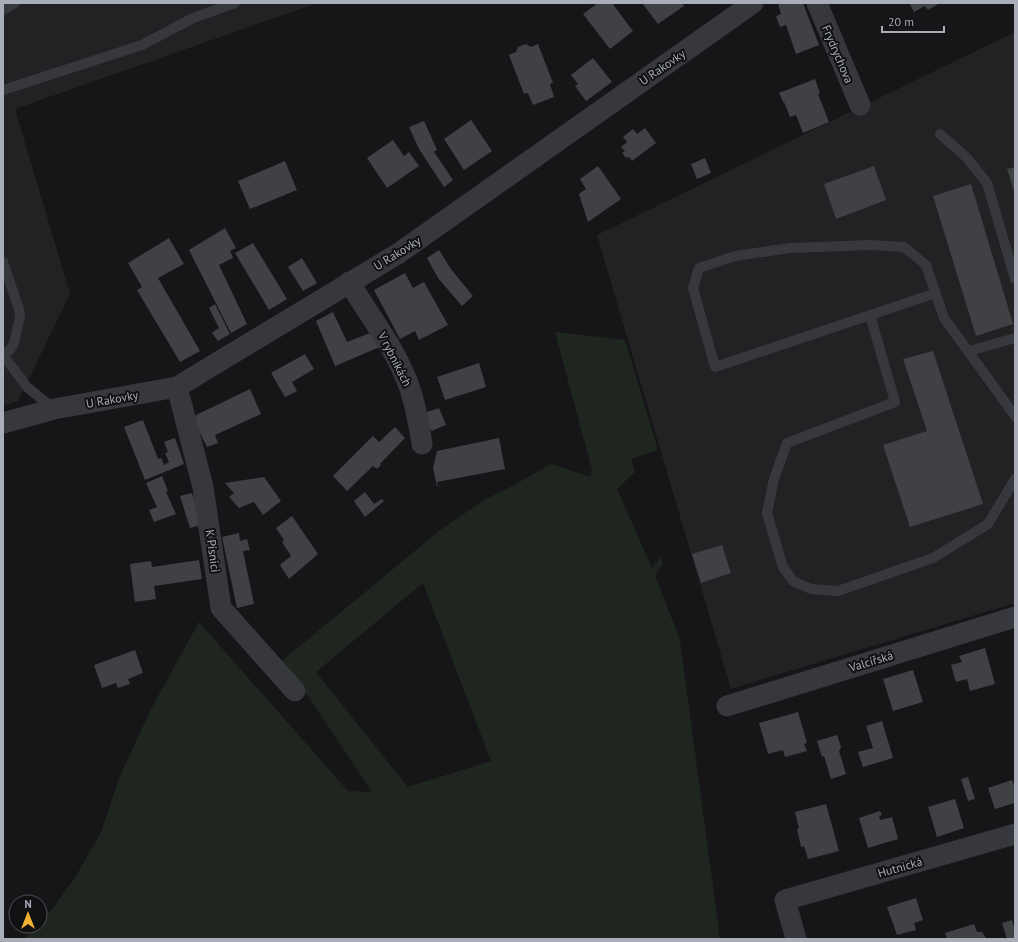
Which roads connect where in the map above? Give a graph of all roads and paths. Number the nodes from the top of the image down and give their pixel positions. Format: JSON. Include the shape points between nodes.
{"nodes":[{"id":1,"x":15,"y":3,"type":"edge"},
{"id":2,"x":235,"y":3,"type":"edge"},
{"id":3,"x":753,"y":3,"type":"edge"},
{"id":4,"x":817,"y":3,"type":"edge"},
{"id":5,"x":3,"y":10,"type":"edge"},
{"id":6,"x":3,"y":90,"type":"edge"},
{"id":7,"x":860,"y":104,"type":"dead end"},
{"id":8,"x":940,"y":134,"type":"dead end"},
{"id":9,"x":3,"y":262,"type":"edge"},
{"id":10,"x":1015,"y":279,"type":"edge"},
{"id":11,"x":349,"y":282,"type":"junction"},
{"id":12,"x":936,"y":293,"type":"junction"},
{"id":13,"x":870,"y":315,"type":"junction"},
{"id":14,"x":1015,"y":338,"type":"edge"},
{"id":15,"x":969,"y":351,"type":"junction"},
{"id":16,"x":3,"y":355,"type":"edge"},
{"id":17,"x":178,"y":387,"type":"junction"},
{"id":18,"x":54,"y":409,"type":"junction"},
{"id":19,"x":1015,"y":416,"type":"edge"},
{"id":20,"x":3,"y":423,"type":"edge"},
{"id":21,"x":422,"y":444,"type":"dead end"},
{"id":22,"x":1015,"y":479,"type":"edge"},
{"id":23,"x":1015,"y":617,"type":"edge"},
{"id":24,"x":295,"y":691,"type":"dead end"},
{"id":25,"x":727,"y":706,"type":"dead end"},
{"id":26,"x":1015,"y":834,"type":"edge"},
{"id":27,"x":796,"y":939,"type":"edge"}],
"edges":[{"from":1,"to":5,"type":"lane"},
{"from":2,"to":6,"type":"lane","via":[[193,18],[142,46]]},
{"from":3,"to":11,"type":"street","name":"U Rakovky","via":[[399,253]]},
{"from":4,"to":7,"type":"street","name":"Frydrychova"},
{"from":8,"to":10,"type":"lane","via":[[966,157],[987,183]]},
{"from":9,"to":16,"type":"lane","via":[[20,317],[14,343]]},
{"from":11,"to":17,"type":"street","name":"U Rakovky"},
{"from":11,"to":21,"type":"street","name":"V rybníkách","via":[[400,365],[410,388]]},
{"from":12,"to":13,"type":"lane"},
{"from":12,"to":13,"type":"lane","via":[[926,264],[904,247],[871,245],[790,248],[735,256],[698,268],[692,288],[715,367]]},
{"from":12,"to":15,"type":"lane","via":[[944,318]]},
{"from":13,"to":22,"type":"lane","via":[[895,402],[787,443],[774,479],[767,513],[783,567],[793,581],[811,590],[838,591],[933,558],[988,524]]},
{"from":14,"to":15,"type":"lane"},
{"from":15,"to":19,"type":"lane"},
{"from":16,"to":18,"type":"lane","via":[[27,387]]},
{"from":17,"to":18,"type":"street","name":"U Rakovky"},
{"from":17,"to":24,"type":"street","name":"K Písnici","via":[[203,487],[221,608]]},
{"from":18,"to":20,"type":"street","name":"U Rakovky"},
{"from":23,"to":25,"type":"street","name":"Valcířská"},
{"from":26,"to":27,"type":"street","name":"Hutnická","via":[[785,900]]}]}
